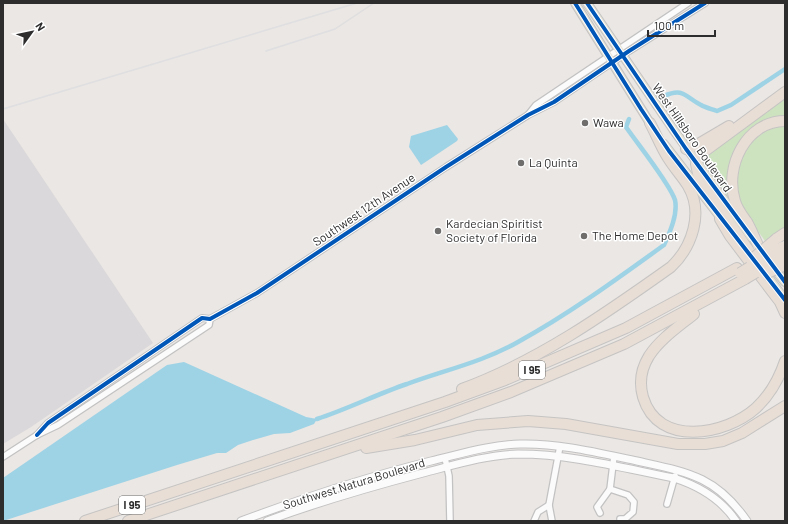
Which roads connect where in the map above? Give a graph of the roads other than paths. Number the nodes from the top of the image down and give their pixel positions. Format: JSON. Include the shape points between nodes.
{"nodes":[{"id":1,"x":575,"y":3,"type":"edge"},
{"id":2,"x":587,"y":3,"type":"edge"},
{"id":3,"x":688,"y":3,"type":"edge"},
{"id":4,"x":705,"y":3,"type":"edge"},
{"id":5,"x":620,"y":52,"type":"junction"},
{"id":6,"x":610,"y":59,"type":"junction"},
{"id":7,"x":782,"y":95,"type":"edge"},
{"id":8,"x":528,"y":115,"type":"junction"},
{"id":9,"x":785,"y":121,"type":"edge"},
{"id":10,"x":650,"y":123,"type":"junction"},
{"id":11,"x":686,"y":149,"type":"junction"},
{"id":12,"x":696,"y":162,"type":"junction"},
{"id":13,"x":718,"y":215,"type":"junction"},
{"id":14,"x":782,"y":243,"type":"edge"},
{"id":15,"x":760,"y":250,"type":"junction"},
{"id":16,"x":753,"y":261,"type":"junction"},
{"id":17,"x":785,"y":261,"type":"edge"},
{"id":18,"x":785,"y":265,"type":"edge"},
{"id":19,"x":763,"y":275,"type":"junction"},
{"id":20,"x":743,"y":276,"type":"junction"},
{"id":21,"x":785,"y":282,"type":"edge"},
{"id":22,"x":785,"y":300,"type":"edge"},
{"id":23,"x":785,"y":313,"type":"edge"},
{"id":24,"x":694,"y":314,"type":"junction"},
{"id":25,"x":210,"y":320,"type":"junction"},
{"id":26,"x":785,"y":361,"type":"edge"},
{"id":27,"x":785,"y":406,"type":"edge"},
{"id":28,"x":372,"y":426,"type":"junction"},
{"id":29,"x":37,"y":435,"type":"junction"},
{"id":30,"x":560,"y":446,"type":"junction"},
{"id":31,"x":366,"y":448,"type":"junction"},
{"id":32,"x":558,"y":456,"type":"junction"},
{"id":33,"x":614,"y":456,"type":"junction"},
{"id":34,"x":3,"y":457,"type":"edge"},
{"id":35,"x":445,"y":458,"type":"junction"},
{"id":36,"x":614,"y":466,"type":"junction"},
{"id":37,"x":446,"y":467,"type":"junction"},
{"id":38,"x":676,"y":469,"type":"junction"},
{"id":39,"x":674,"y":478,"type":"junction"},
{"id":40,"x":610,"y":489,"type":"junction"},
{"id":41,"x":667,"y":504,"type":"dead end"},
{"id":42,"x":549,"y":505,"type":"junction"},
{"id":43,"x":600,"y":513,"type":"dead end"},
{"id":44,"x":620,"y":519,"type":"dead end"},
{"id":45,"x":87,"y":520,"type":"edge"},
{"id":46,"x":78,"y":521,"type":"edge"},
{"id":47,"x":104,"y":521,"type":"edge"},
{"id":48,"x":128,"y":521,"type":"edge"},
{"id":49,"x":145,"y":521,"type":"edge"},
{"id":50,"x":241,"y":521,"type":"edge"},
{"id":51,"x":267,"y":521,"type":"edge"},
{"id":52,"x":450,"y":521,"type":"edge"},
{"id":53,"x":534,"y":521,"type":"edge"},
{"id":54,"x":552,"y":521,"type":"edge"},
{"id":55,"x":736,"y":521,"type":"edge"},
{"id":56,"x":747,"y":521,"type":"edge"}],
"edges":[{"from":1,"to":6,"type":"main road","name":"West Hillsboro Boulevard"},
{"from":2,"to":5,"type":"main road","name":"West Hillsboro Boulevard"},
{"from":3,"to":5,"type":"street"},
{"from":4,"to":5,"type":"street"},
{"from":5,"to":6,"type":"street","name":"Southwest 12th Avenue"},
{"from":5,"to":11,"type":"main road","name":"West Hillsboro Boulevard"},
{"from":6,"to":8,"type":"street","name":"Southwest 12th Avenue","via":[[554,102]]},
{"from":6,"to":8,"type":"street","name":"Southwest 12th Avenue","via":[[536,105]]},
{"from":6,"to":10,"type":"main road","name":"West Hillsboro Boulevard"},
{"from":7,"to":11,"type":"highway"},
{"from":7,"to":12,"type":"highway","via":[[701,154]]},
{"from":8,"to":25,"type":"street","name":"Southwest 12th Avenue","via":[[257,293]]},
{"from":9,"to":15,"type":"highway","via":[[769,124],[753,134],[740,150],[733,167],[735,203]]},
{"from":10,"to":13,"type":"main road","name":"West Hillsboro Boulevard"},
{"from":10,"to":28,"type":"highway","via":[[668,158],[688,185],[695,206],[691,238],[675,263],[568,337],[536,356],[488,380],[397,413]]},
{"from":11,"to":12,"type":"main road","name":"West Hillsboro Boulevard"},
{"from":12,"to":15,"type":"main road","name":"West Hillsboro Boulevard"},
{"from":12,"to":16,"type":"highway","via":[[699,178]]},
{"from":13,"to":16,"type":"main road","name":"West Hillsboro Boulevard"},
{"from":13,"to":23,"type":"highway"},
{"from":14,"to":16,"type":"highway","number":"I 95","bridge":true},
{"from":14,"to":20,"type":"highway","bridge":true},
{"from":15,"to":21,"type":"main road","name":"West Hillsboro Boulevard"},
{"from":16,"to":20,"type":"highway","number":"I 95"},
{"from":16,"to":22,"type":"main road","name":"West Hillsboro Boulevard"},
{"from":17,"to":19,"type":"highway","number":"I 95","bridge":true},
{"from":18,"to":19,"type":"highway","bridge":true},
{"from":19,"to":20,"type":"highway","number":"I 95"},
{"from":20,"to":24,"type":"highway","number":"I 95"},
{"from":20,"to":28,"type":"highway","number":"I 95","via":[[559,359],[476,392]]},
{"from":20,"to":47,"type":"highway","via":[[627,333],[512,384]]},
{"from":20,"to":48,"type":"highway","via":[[624,344],[511,392]]},
{"from":24,"to":26,"type":"highway","via":[[660,343],[647,360],[642,373],[641,387],[647,405],[657,419],[668,427],[684,431],[702,431],[727,426],[738,420],[757,407],[768,395],[779,378]]},
{"from":24,"to":31,"type":"highway","number":"I 95","via":[[615,354],[534,389]]},
{"from":25,"to":29,"type":"street","name":"Southwest 12th Avenue","via":[[209,325],[58,425]]},
{"from":25,"to":29,"type":"street","name":"Southwest 12th Avenue","via":[[202,318],[48,423]]},
{"from":27,"to":31,"type":"highway","via":[[742,433],[723,441],[704,444],[678,444],[566,424],[523,421],[477,425],[415,440]]},
{"from":28,"to":45,"type":"highway","number":"I 95"},
{"from":29,"to":34,"type":"street","name":"Southwest 12th Avenue"},
{"from":30,"to":32,"type":"street"},
{"from":30,"to":33,"type":"street","name":"Southwest Natura Boulevard"},
{"from":30,"to":35,"type":"street","name":"Southwest Natura Boulevard","via":[[497,446]]},
{"from":31,"to":49,"type":"highway","number":"I 95"},
{"from":32,"to":36,"type":"street","name":"Southwest Natura Boulevard"},
{"from":32,"to":37,"type":"street","name":"Southwest Natura Boulevard","via":[[497,456]]},
{"from":32,"to":42,"type":"street"},
{"from":33,"to":36,"type":"street"},
{"from":33,"to":38,"type":"street","name":"Southwest Natura Boulevard"},
{"from":35,"to":37,"type":"street"},
{"from":35,"to":50,"type":"street","name":"Southwest Natura Boulevard","via":[[333,488]]},
{"from":36,"to":39,"type":"street","name":"Southwest Natura Boulevard"},
{"from":36,"to":40,"type":"street"},
{"from":37,"to":51,"type":"street","name":"Southwest Natura Boulevard","via":[[333,498]]},
{"from":37,"to":52,"type":"street"},
{"from":38,"to":39,"type":"street"},
{"from":38,"to":56,"type":"street","name":"Southwest Natura Boulevard","via":[[716,487]]},
{"from":39,"to":41,"type":"street"},
{"from":39,"to":55,"type":"street","name":"Southwest Natura Boulevard","via":[[690,483],[709,495],[725,507]]},
{"from":40,"to":43,"type":"street","via":[[599,502],[597,507]]},
{"from":40,"to":44,"type":"street","via":[[628,495],[634,502],[633,512],[629,517]]},
{"from":42,"to":53,"type":"street","via":[[538,512]]},
{"from":42,"to":54,"type":"street"},
{"from":45,"to":46,"type":"highway"}]}
